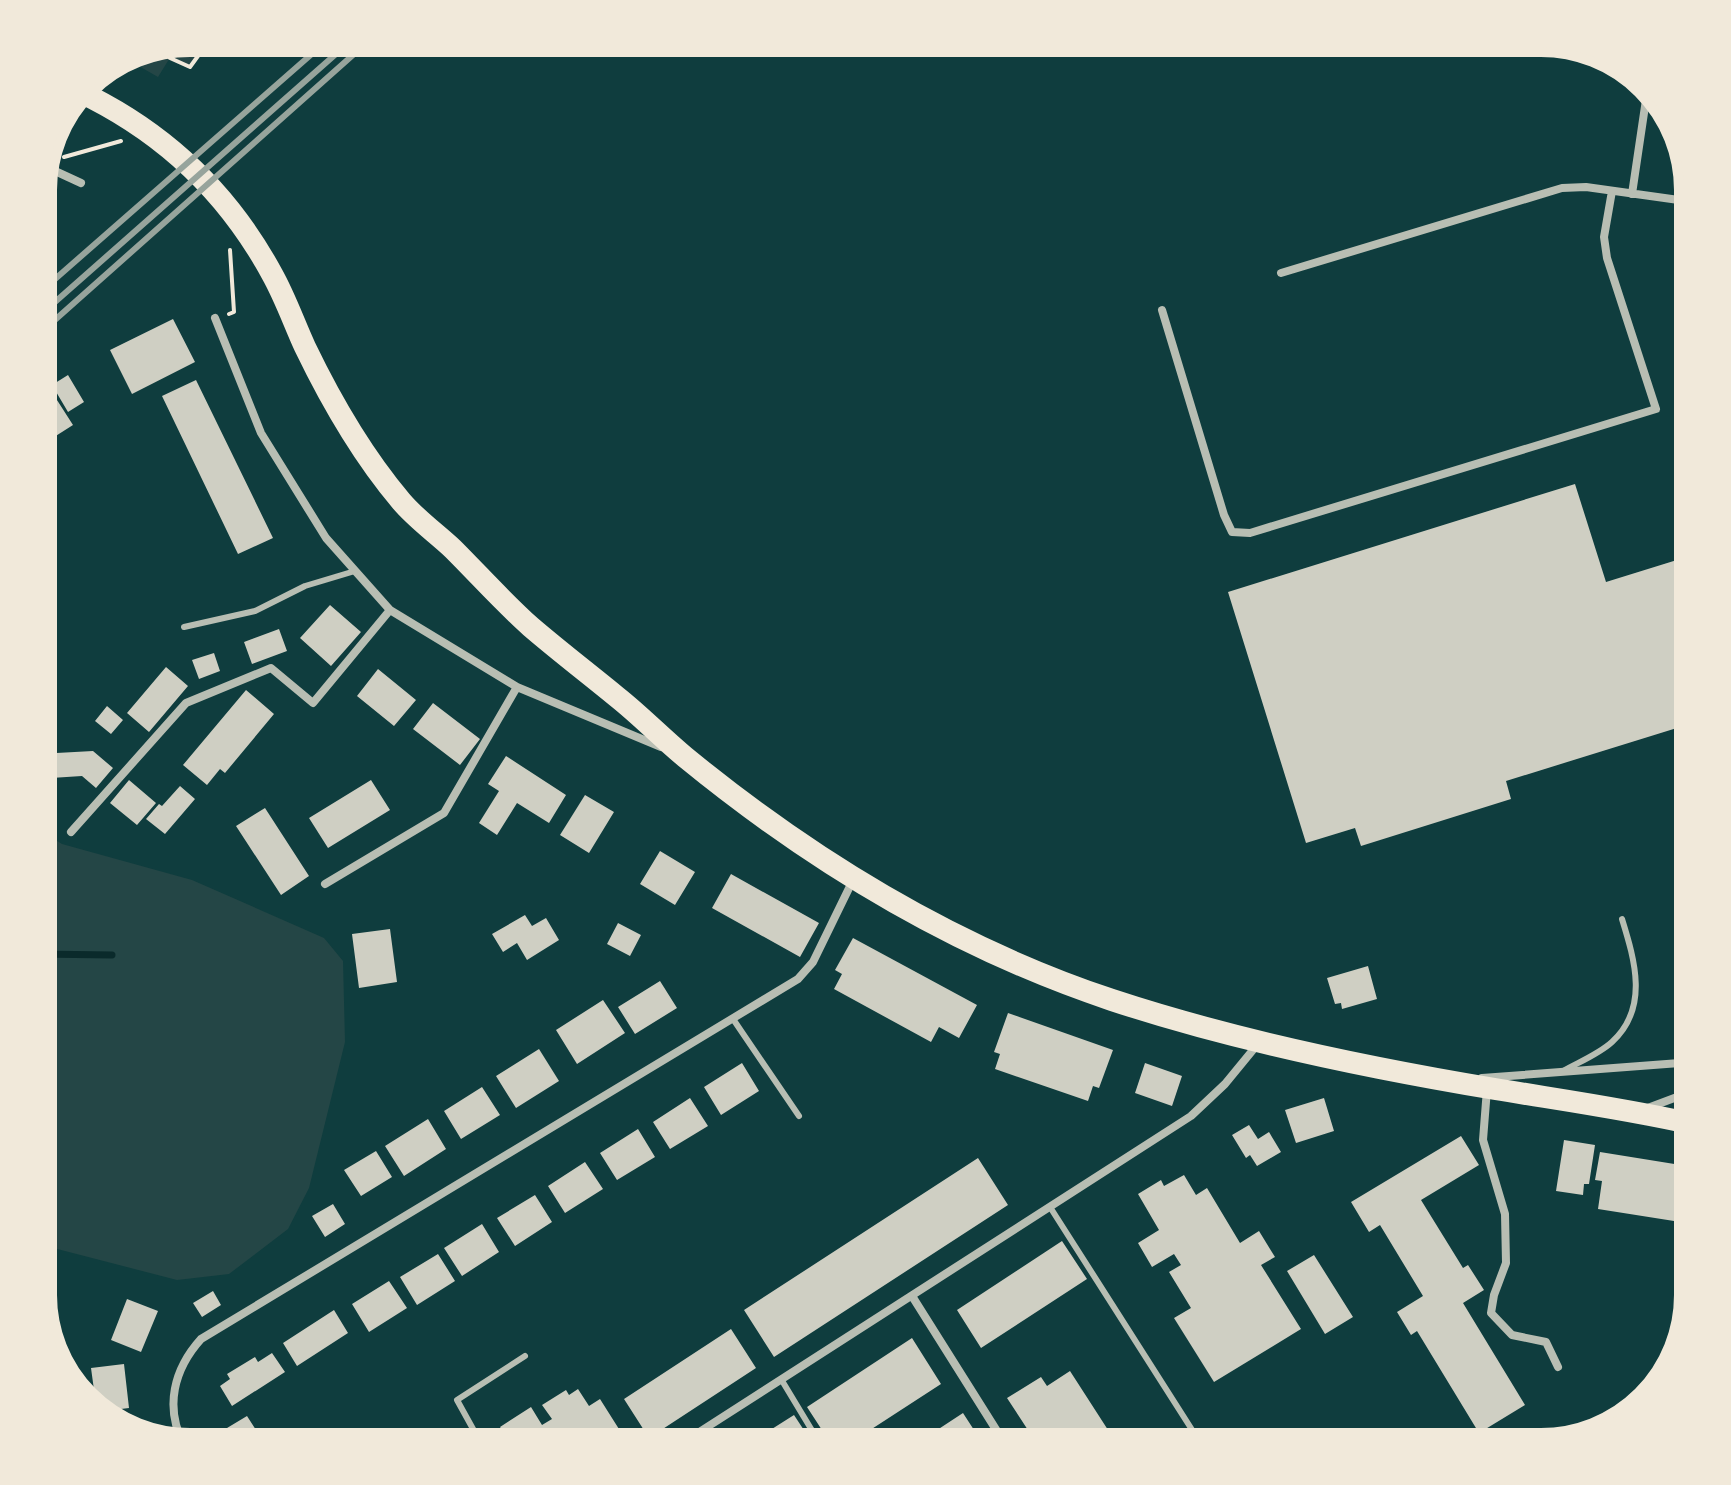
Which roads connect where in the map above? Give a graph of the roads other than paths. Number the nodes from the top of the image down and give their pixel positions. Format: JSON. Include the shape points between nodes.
{"nodes":[{"id":1,"x":89,"y":97,"type":"edge"},
{"id":2,"x":1646,"y":101,"type":"edge"},
{"id":3,"x":54,"y":171,"type":"edge"},
{"id":4,"x":81,"y":183,"type":"dead end"},
{"id":5,"x":1612,"y":191,"type":"junction"},
{"id":6,"x":1632,"y":194,"type":"junction"},
{"id":7,"x":1679,"y":200,"type":"edge"},
{"id":8,"x":1281,"y":273,"type":"dead end"},
{"id":9,"x":1162,"y":310,"type":"dead end"},
{"id":10,"x":215,"y":318,"type":"road end"},
{"id":11,"x":355,"y":571,"type":"junction"},
{"id":12,"x":390,"y":610,"type":"junction"},
{"id":13,"x":184,"y":627,"type":"dead end"},
{"id":14,"x":517,"y":687,"type":"junction"},
{"id":15,"x":684,"y":757,"type":"junction"},
{"id":16,"x":71,"y":832,"type":"dead end"},
{"id":17,"x":853,"y":880,"type":"junction"},
{"id":18,"x":325,"y":884,"type":"dead end"},
{"id":19,"x":1622,"y":919,"type":"dead end"},
{"id":20,"x":733,"y":1019,"type":"junction"},
{"id":21,"x":1260,"y":1041,"type":"junction"},
{"id":22,"x":1679,"y":1063,"type":"edge"},
{"id":23,"x":1563,"y":1071,"type":"junction"},
{"id":24,"x":1453,"y":1080,"type":"junction"},
{"id":25,"x":1487,"y":1088,"type":"junction"},
{"id":26,"x":1679,"y":1096,"type":"edge"},
{"id":27,"x":1637,"y":1112,"type":"junction"},
{"id":28,"x":799,"y":1116,"type":"dead end"},
{"id":29,"x":1679,"y":1121,"type":"edge"},
{"id":30,"x":1050,"y":1207,"type":"junction"},
{"id":31,"x":912,"y":1296,"type":"junction"},
{"id":32,"x":525,"y":1356,"type":"dead end"},
{"id":33,"x":1558,"y":1367,"type":"dead end"},
{"id":34,"x":781,"y":1379,"type":"junction"},
{"id":35,"x":179,"y":1432,"type":"edge"},
{"id":36,"x":475,"y":1433,"type":"edge"},
{"id":37,"x":698,"y":1433,"type":"edge"},
{"id":38,"x":814,"y":1433,"type":"edge"},
{"id":39,"x":998,"y":1433,"type":"edge"},
{"id":40,"x":1194,"y":1433,"type":"edge"}],
"edges":[{"from":1,"to":15,"type":"highway","via":[[159,139],[225,202],[276,279],[307,351],[365,455],[404,505],[530,626]]},
{"from":2,"to":6,"type":"street"},
{"from":3,"to":4,"type":"street"},
{"from":5,"to":6,"type":"street"},
{"from":5,"to":8,"type":"street","via":[[1562,188]]},
{"from":5,"to":9,"type":"street","via":[[1604,237],[1607,258],[1656,409],[1250,533],[1232,532],[1224,515]]},
{"from":6,"to":7,"type":"street"},
{"from":10,"to":11,"type":"street","via":[[261,433],[326,538]]},
{"from":11,"to":12,"type":"street"},
{"from":11,"to":13,"type":"lane","via":[[305,586],[255,611]]},
{"from":12,"to":14,"type":"street"},
{"from":12,"to":16,"type":"street","via":[[313,703],[271,668],[186,703]]},
{"from":14,"to":15,"type":"street"},
{"from":14,"to":18,"type":"street","via":[[444,813]]},
{"from":15,"to":17,"type":"highway"},
{"from":17,"to":20,"type":"street","via":[[807,971]]},
{"from":17,"to":21,"type":"highway","via":[[1044,976],[1116,1002]]},
{"from":19,"to":23,"type":"lane","via":[[1635,961],[1637,992],[1629,1019],[1611,1042]]},
{"from":20,"to":28,"type":"lane"},
{"from":20,"to":35,"type":"street","via":[[201,1339],[177,1376],[173,1398]]},
{"from":21,"to":24,"type":"highway"},
{"from":21,"to":30,"type":"street","via":[[1191,1116]]},
{"from":22,"to":23,"type":"street"},
{"from":23,"to":24,"type":"street"},
{"from":24,"to":25,"type":"highway"},
{"from":25,"to":27,"type":"highway"},
{"from":25,"to":33,"type":"street","via":[[1483,1140],[1505,1214],[1506,1263],[1491,1313],[1512,1335],[1546,1342]]},
{"from":26,"to":27,"type":"street"},
{"from":27,"to":29,"type":"highway"},
{"from":30,"to":31,"type":"street"},
{"from":30,"to":40,"type":"lane"},
{"from":31,"to":34,"type":"street"},
{"from":31,"to":39,"type":"street"},
{"from":32,"to":36,"type":"lane","via":[[457,1400]]},
{"from":34,"to":37,"type":"street"},
{"from":34,"to":38,"type":"lane"}]}
